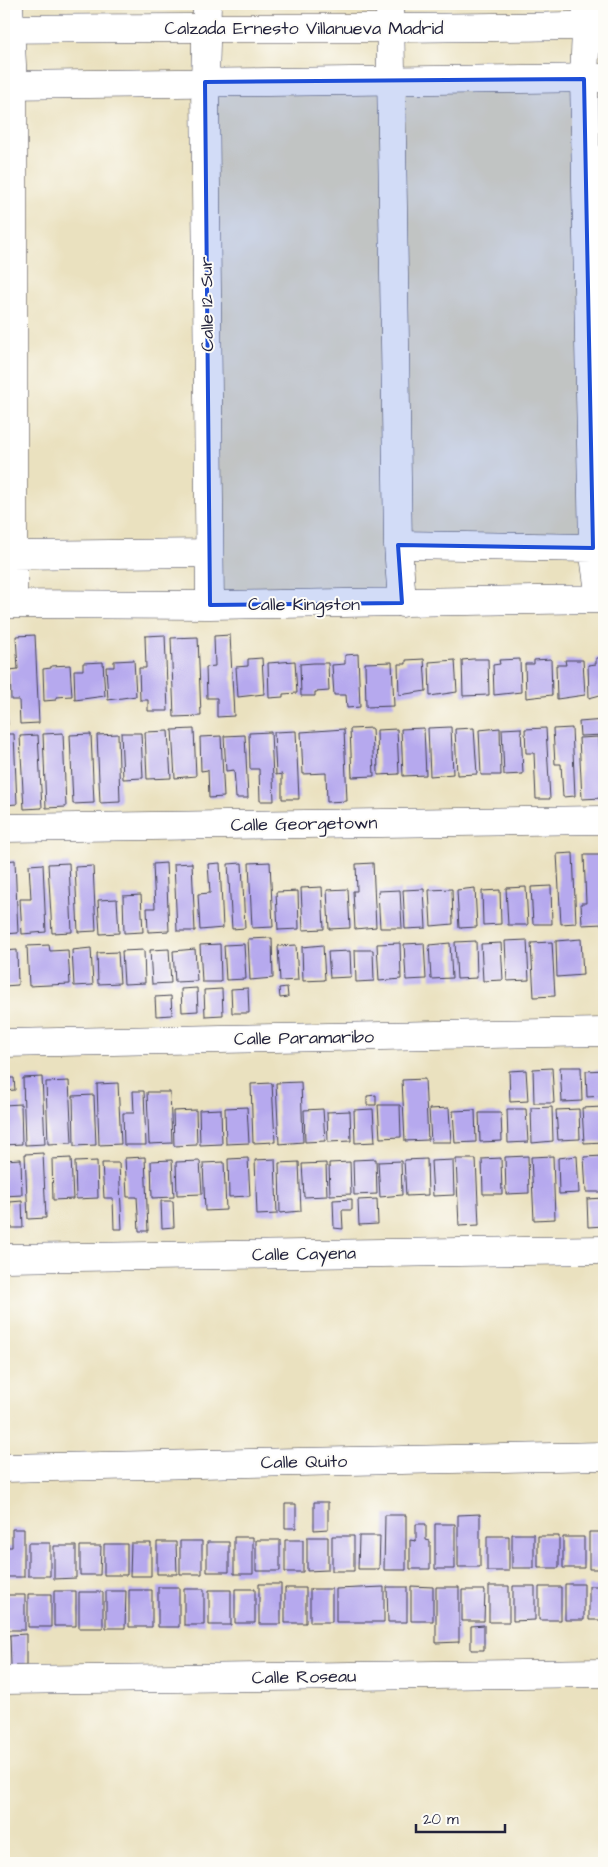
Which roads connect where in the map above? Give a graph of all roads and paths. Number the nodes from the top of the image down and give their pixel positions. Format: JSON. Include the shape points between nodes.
{"nodes":[{"id":1,"x":207,"y":15,"type":"edge"},
{"id":2,"x":390,"y":17,"type":"edge"},
{"id":3,"x":593,"y":18,"type":"edge"},
{"id":4,"x":7,"y":20,"type":"edge"},
{"id":5,"x":594,"y":79,"type":"edge"},
{"id":6,"x":390,"y":80,"type":"junction"},
{"id":7,"x":205,"y":82,"type":"junction"},
{"id":8,"x":8,"y":85,"type":"edge"},
{"id":9,"x":398,"y":545,"type":"junction"},
{"id":10,"x":593,"y":548,"type":"junction"},
{"id":11,"x":210,"y":553,"type":"junction"},
{"id":12,"x":11,"y":556,"type":"junction"},
{"id":13,"x":602,"y":599,"type":"edge"},
{"id":14,"x":402,"y":603,"type":"junction"},
{"id":15,"x":8,"y":604,"type":"edge"},
{"id":16,"x":210,"y":605,"type":"junction"},
{"id":17,"x":604,"y":820,"type":"edge"},
{"id":18,"x":4,"y":828,"type":"edge"},
{"id":19,"x":604,"y":1032,"type":"edge"},
{"id":20,"x":4,"y":1043,"type":"edge"},
{"id":21,"x":604,"y":1250,"type":"edge"},
{"id":22,"x":4,"y":1258,"type":"edge"},
{"id":23,"x":604,"y":1456,"type":"edge"},
{"id":24,"x":4,"y":1468,"type":"edge"},
{"id":25,"x":604,"y":1674,"type":"edge"},
{"id":26,"x":4,"y":1680,"type":"edge"}],
"edges":[{"from":1,"to":2,"type":"street","name":"Calzada Ernesto Villanueva Madrid"},
{"from":1,"to":4,"type":"street","name":"Calzada Ernesto Villanueva Madrid"},
{"from":1,"to":7,"type":"street","name":"Calle 12 Sur"},
{"from":2,"to":3,"type":"street","name":"Calzada Ernesto Villanueva Madrid"},
{"from":2,"to":6,"type":"street"},
{"from":3,"to":5,"type":"street"},
{"from":4,"to":8,"type":"street"},
{"from":5,"to":6,"type":"street"},
{"from":5,"to":10,"type":"street"},
{"from":6,"to":7,"type":"street"},
{"from":6,"to":9,"type":"street"},
{"from":7,"to":8,"type":"street"},
{"from":7,"to":11,"type":"street","name":"Calle 12 Sur"},
{"from":8,"to":12,"type":"street"},
{"from":9,"to":10,"type":"street"},
{"from":9,"to":14,"type":"street"},
{"from":10,"to":13,"type":"street"},
{"from":11,"to":12,"type":"street"},
{"from":11,"to":16,"type":"street","name":"Calle 12 Sur"},
{"from":12,"to":15,"type":"street"},
{"from":13,"to":14,"type":"street","name":"Calle Kingston"},
{"from":14,"to":16,"type":"street","name":"Calle Kingston"},
{"from":15,"to":16,"type":"street","name":"Calle Kingston"},
{"from":17,"to":18,"type":"street","name":"Calle Georgetown"},
{"from":19,"to":20,"type":"street","name":"Calle Paramaribo"},
{"from":21,"to":22,"type":"street","name":"Calle Cayena"},
{"from":23,"to":24,"type":"street","name":"Calle Quito"},
{"from":25,"to":26,"type":"street","name":"Calle Roseau"}]}
